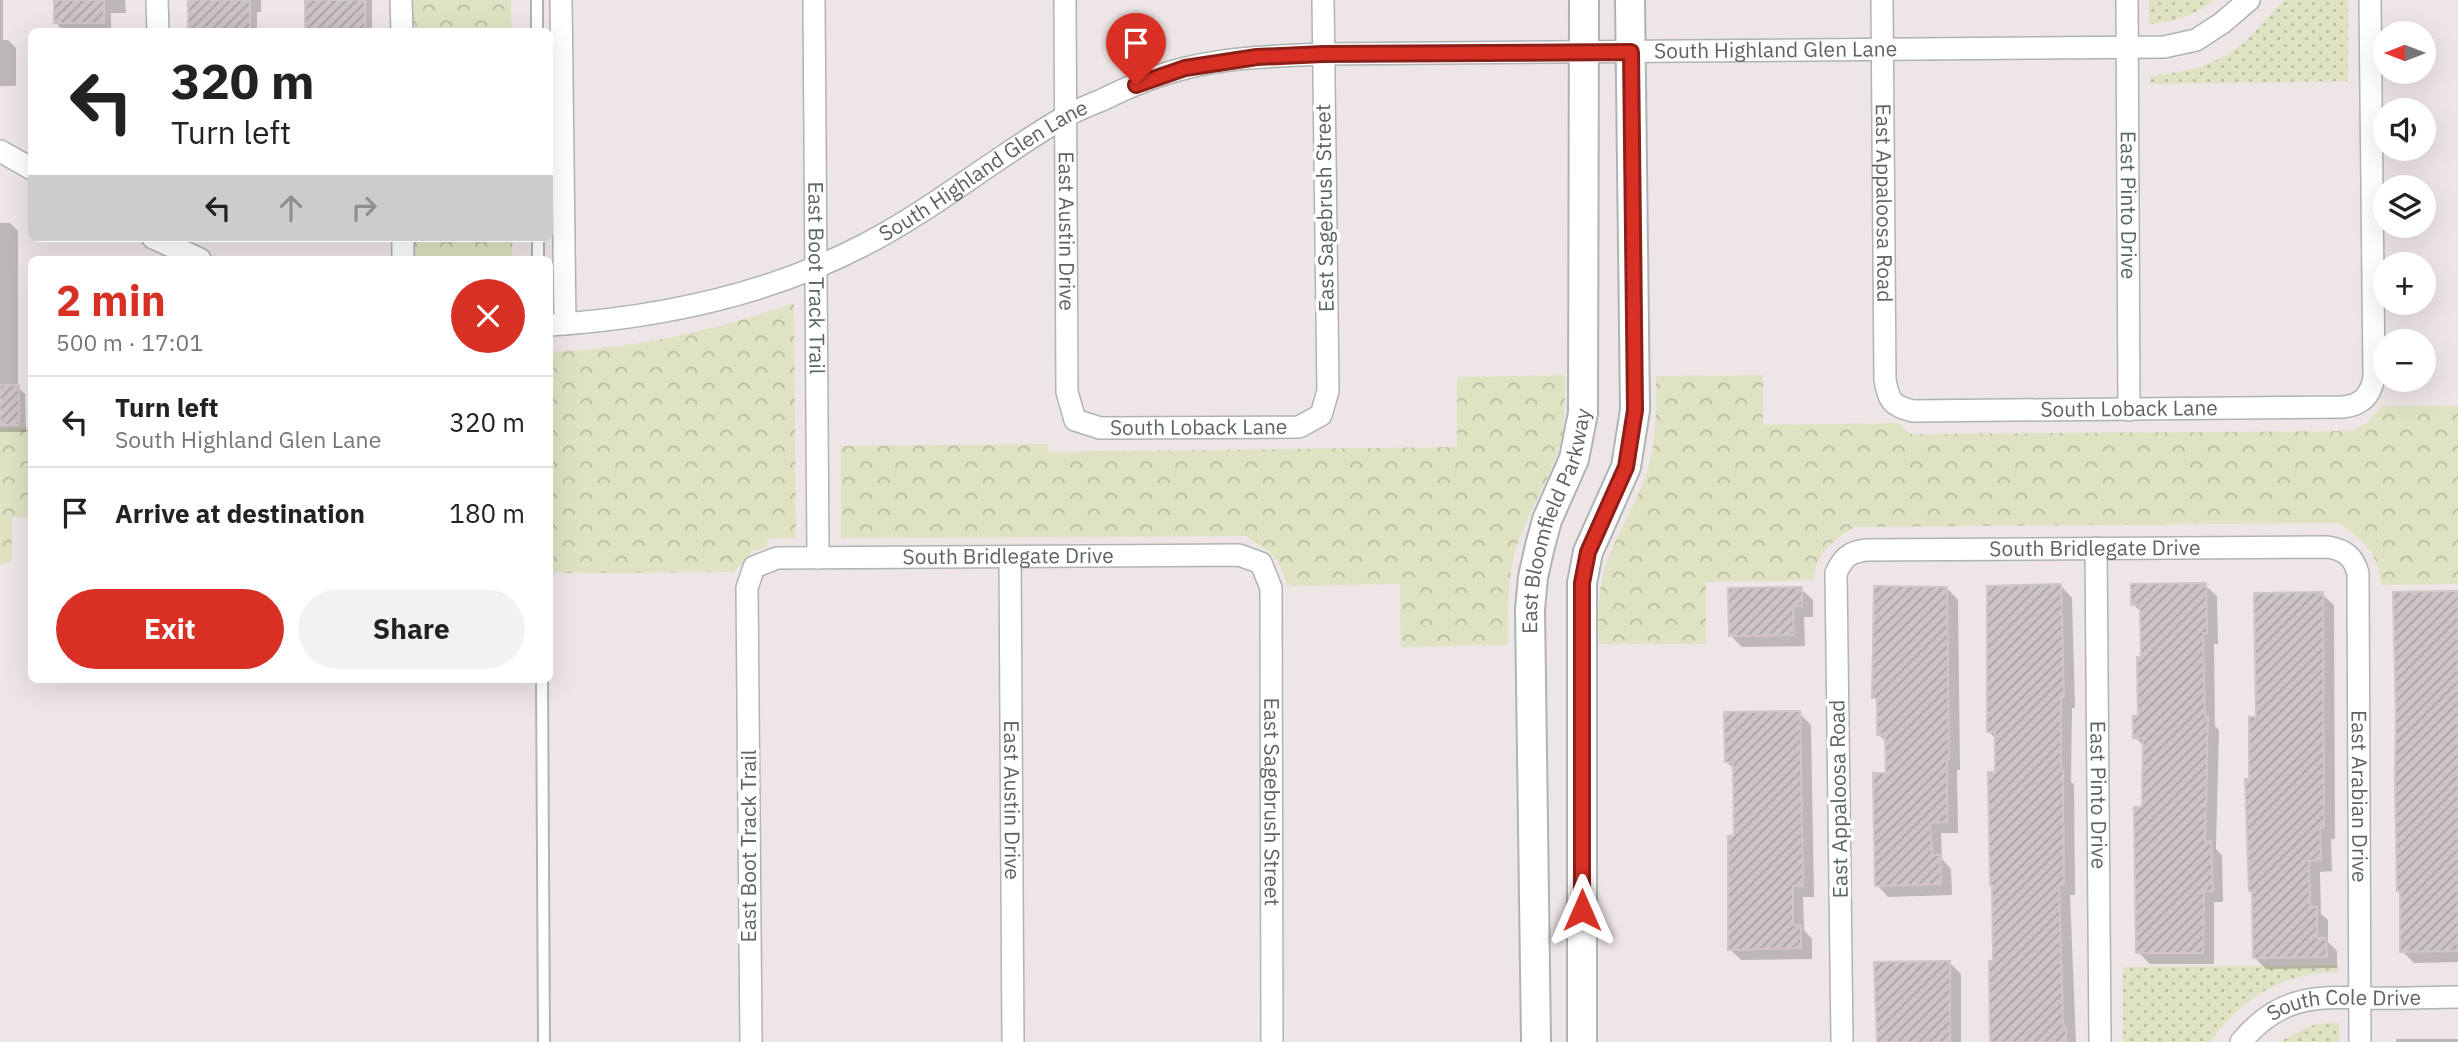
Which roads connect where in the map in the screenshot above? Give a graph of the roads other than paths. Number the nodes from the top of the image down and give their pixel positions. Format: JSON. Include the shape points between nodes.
{"nodes":[{"id":1,"x":158,"y":0,"type":"edge"},
{"id":2,"x":401,"y":0,"type":"edge"},
{"id":3,"x":537,"y":0,"type":"edge"},
{"id":4,"x":561,"y":0,"type":"edge"},
{"id":5,"x":814,"y":0,"type":"edge"},
{"id":6,"x":1065,"y":0,"type":"edge"},
{"id":7,"x":1323,"y":0,"type":"edge"},
{"id":8,"x":1584,"y":0,"type":"edge"},
{"id":9,"x":1630,"y":0,"type":"edge"},
{"id":10,"x":1882,"y":0,"type":"edge"},
{"id":11,"x":2127,"y":0,"type":"edge"},
{"id":12,"x":2249,"y":0,"type":"edge"},
{"id":13,"x":2370,"y":0,"type":"edge"},
{"id":14,"x":158,"y":28,"type":"edge"},
{"id":15,"x":402,"y":28,"type":"edge"},
{"id":16,"x":537,"y":28,"type":"edge"},
{"id":17,"x":2127,"y":49,"type":"junction"},
{"id":18,"x":1883,"y":51,"type":"junction"},
{"id":19,"x":1584,"y":52,"type":"junction"},
{"id":20,"x":1631,"y":52,"type":"junction"},
{"id":21,"x":1323,"y":54,"type":"junction"},
{"id":22,"x":1066,"y":116,"type":"junction"},
{"id":23,"x":0,"y":151,"type":"edge"},
{"id":24,"x":28,"y":167,"type":"edge"},
{"id":25,"x":158,"y":244,"type":"edge"},
{"id":26,"x":192,"y":256,"type":"edge"},
{"id":27,"x":817,"y":266,"type":"junction"},
{"id":28,"x":557,"y":324,"type":"edge"},
{"id":29,"x":1894,"y":404,"type":"joint"},
{"id":30,"x":2129,"y":410,"type":"junction"},
{"id":31,"x":1321,"y":415,"type":"joint"},
{"id":32,"x":1075,"y":420,"type":"joint"},
{"id":33,"x":2095,"y":548,"type":"junction"},
{"id":34,"x":2348,"y":554,"type":"joint"},
{"id":35,"x":1010,"y":557,"type":"junction"},
{"id":36,"x":1844,"y":557,"type":"joint"},
{"id":37,"x":818,"y":558,"type":"junction"},
{"id":38,"x":1261,"y":563,"type":"joint"},
{"id":39,"x":754,"y":567,"type":"joint"},
{"id":40,"x":542,"y":683,"type":"edge"},
{"id":41,"x":2359,"y":997,"type":"junction"},
{"id":42,"x":2458,"y":997,"type":"edge"},
{"id":43,"x":544,"y":1042,"type":"edge"},
{"id":44,"x":751,"y":1042,"type":"edge"},
{"id":45,"x":1013,"y":1042,"type":"edge"},
{"id":46,"x":1272,"y":1042,"type":"edge"},
{"id":47,"x":1536,"y":1042,"type":"edge"},
{"id":48,"x":1582,"y":1042,"type":"edge"},
{"id":49,"x":1842,"y":1042,"type":"edge"},
{"id":50,"x":2100,"y":1042,"type":"edge"},
{"id":51,"x":2241,"y":1042,"type":"edge"},
{"id":52,"x":2360,"y":1042,"type":"edge"}],
"edges":[{"from":1,"to":14,"type":"street"},
{"from":2,"to":15,"type":"street"},
{"from":3,"to":16,"type":"lane"},
{"from":4,"to":28,"type":"street"},
{"from":5,"to":27,"type":"street","name":"East Boot Track Trail"},
{"from":6,"to":22,"type":"street","name":"East Austin Drive"},
{"from":7,"to":21,"type":"street","name":"East Sagebrush Street"},
{"from":8,"to":19,"type":"street","name":"East Bloomfield Parkway"},
{"from":9,"to":20,"type":"street","name":"East Bloomfield Parkway"},
{"from":10,"to":18,"type":"street","name":"East Appaloosa Road"},
{"from":11,"to":17,"type":"street","name":"East Pinto Drive"},
{"from":12,"to":17,"type":"street","name":"South Highland Glen Lane","via":[[2196,40]]},
{"from":13,"to":30,"type":"street","name":"South Loback Lane","via":[[2371,389],[2364,400],[2343,407]]},
{"from":17,"to":18,"type":"street","name":"South Highland Glen Lane"},
{"from":17,"to":30,"type":"street","name":"East Pinto Drive"},
{"from":18,"to":20,"type":"street","name":"South Highland Glen Lane"},
{"from":18,"to":29,"type":"street","name":"East Appaloosa Road","via":[[1885,380]]},
{"from":19,"to":20,"type":"street","name":"South Highland Glen Lane"},
{"from":19,"to":21,"type":"street","name":"South Highland Glen Lane"},
{"from":19,"to":47,"type":"street","name":"East Bloomfield Parkway","via":[[1583,413],[1573,459],[1547,520],[1530,609]]},
{"from":20,"to":48,"type":"street","name":"East Bloomfield Parkway","via":[[1635,410],[1626,467],[1588,552],[1582,583]]},
{"from":21,"to":22,"type":"street","name":"South Highland Glen Lane","via":[[1257,57],[1185,68]]},
{"from":21,"to":31,"type":"street","name":"East Sagebrush Street","via":[[1328,391]]},
{"from":22,"to":27,"type":"street","name":"South Highland Glen Lane","via":[[925,210]]},
{"from":22,"to":32,"type":"street","name":"East Austin Drive","via":[[1067,391]]},
{"from":23,"to":24,"type":"street"},
{"from":25,"to":26,"type":"street"},
{"from":27,"to":28,"type":"street","name":"South Highland Glen Lane","via":[[715,299],[656,312]]},
{"from":27,"to":37,"type":"street","name":"East Boot Track Trail"},
{"from":29,"to":30,"type":"street","name":"South Loback Lane","via":[[1913,411]]},
{"from":31,"to":32,"type":"street","name":"South Loback Lane","via":[[1299,427],[1100,428]]},
{"from":33,"to":34,"type":"street","name":"South Bridlegate Drive","via":[[2328,547]]},
{"from":33,"to":36,"type":"street","name":"South Bridlegate Drive","via":[[1866,550]]},
{"from":33,"to":50,"type":"street","name":"East Pinto Drive"},
{"from":34,"to":41,"type":"street","name":"East Arabian Drive","via":[[2358,573]]},
{"from":35,"to":37,"type":"street","name":"South Bridlegate Drive"},
{"from":35,"to":38,"type":"street","name":"South Bridlegate Drive","via":[[1239,555]]},
{"from":35,"to":45,"type":"street","name":"East Austin Drive"},
{"from":36,"to":49,"type":"street","name":"East Appaloosa Road","via":[[1836,573]]},
{"from":37,"to":39,"type":"street","name":"South Bridlegate Drive","via":[[777,558]]},
{"from":38,"to":46,"type":"street","name":"East Sagebrush Street","via":[[1271,588]]},
{"from":39,"to":44,"type":"street","name":"East Boot Track Trail","via":[[747,588]]},
{"from":40,"to":43,"type":"lane"},
{"from":41,"to":42,"type":"street","name":"South Cole Drive"},
{"from":41,"to":51,"type":"street","name":"South Cole Drive","via":[[2310,999],[2279,1009],[2256,1023]]},
{"from":41,"to":52,"type":"street","name":"East Arabian Drive"}]}
